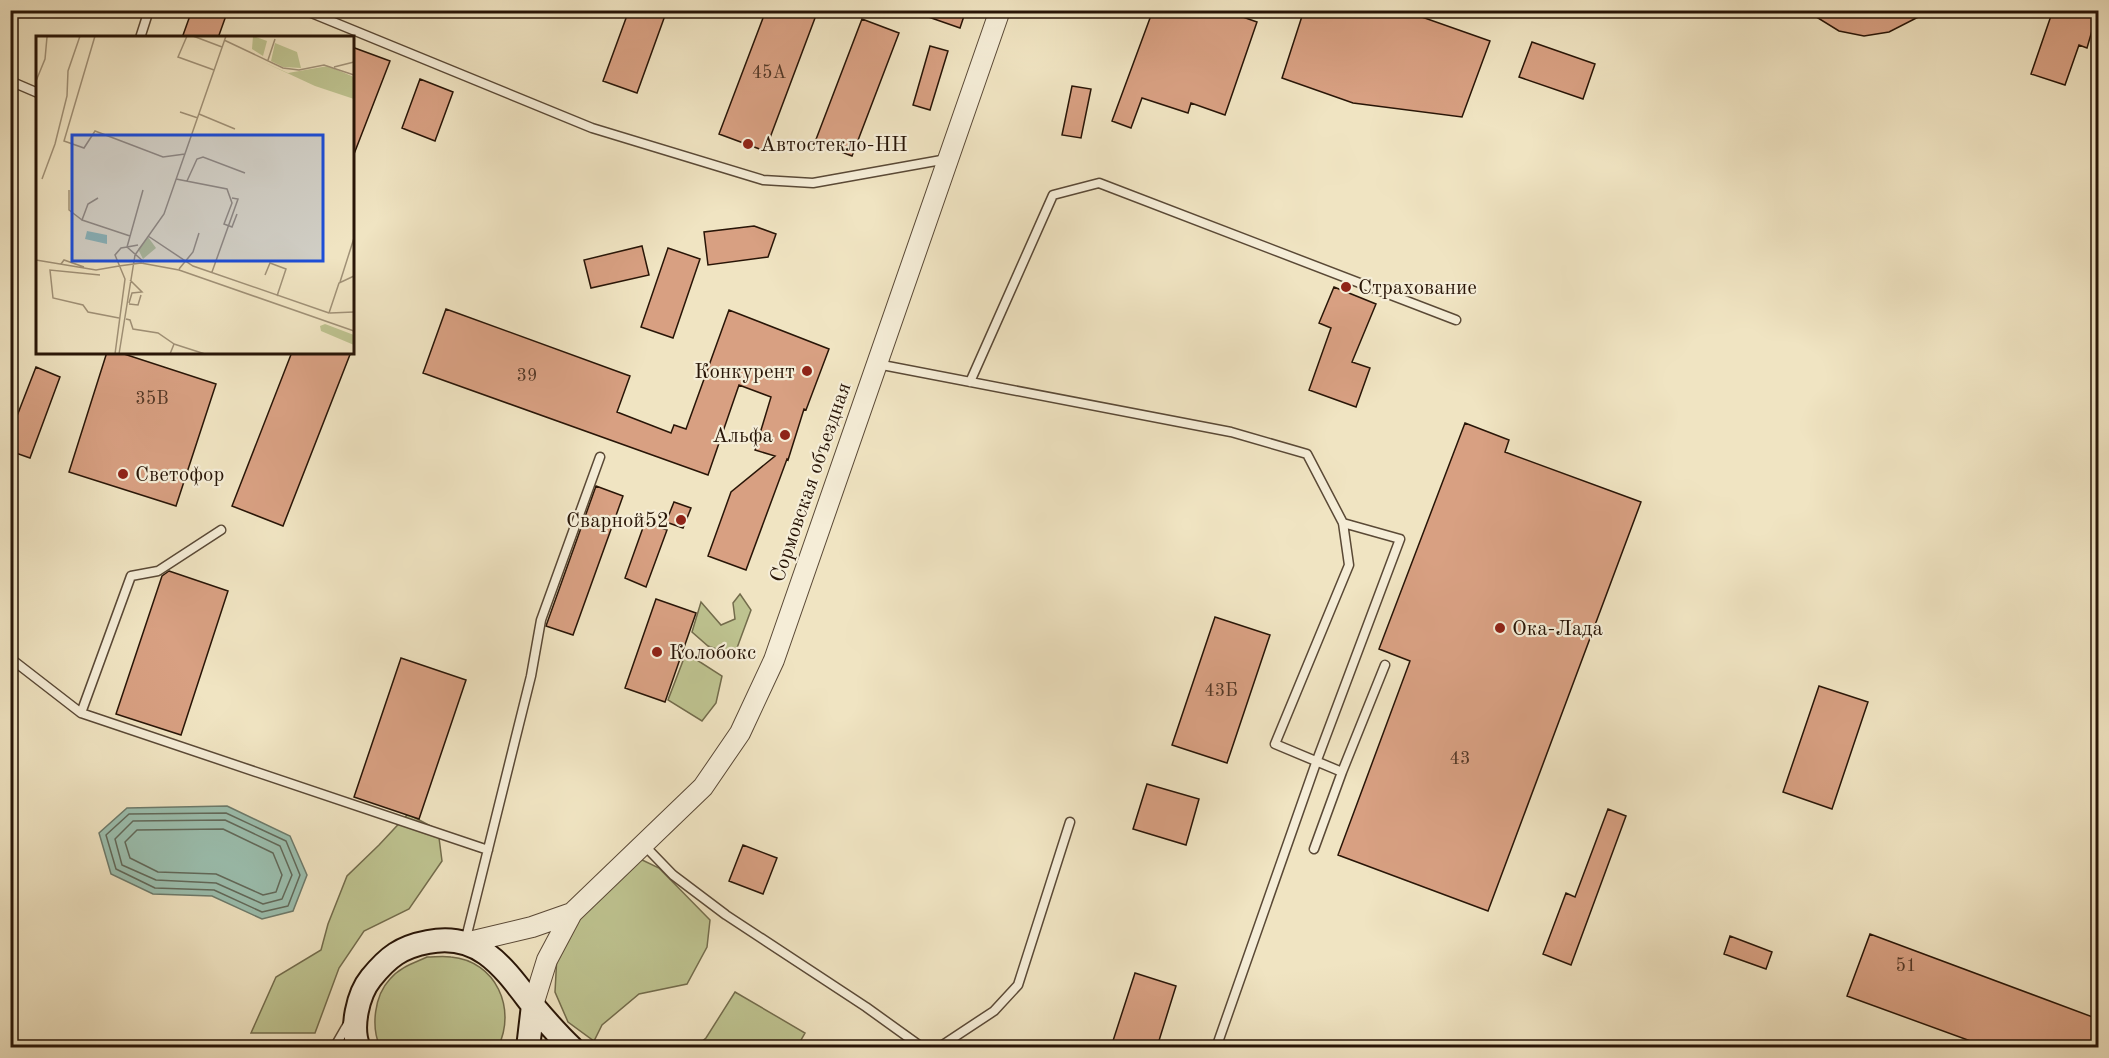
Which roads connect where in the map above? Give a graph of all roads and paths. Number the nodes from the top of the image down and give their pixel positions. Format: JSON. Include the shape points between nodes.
{"nodes":[{"id":1,"x":149,"y":10,"type":"edge"},
{"id":2,"x":304,"y":10,"type":"edge"},
{"id":3,"x":1000,"y":10,"type":"edge"},
{"id":4,"x":141,"y":36,"type":"edge"},
{"id":5,"x":10,"y":81,"type":"edge"},
{"id":6,"x":36,"y":92,"type":"edge"},
{"id":7,"x":948,"y":159,"type":"junction"},
{"id":8,"x":1456,"y":320,"type":"dead end"},
{"id":9,"x":876,"y":364,"type":"junction"},
{"id":10,"x":970,"y":382,"type":"junction"},
{"id":11,"x":600,"y":457,"type":"dead end"},
{"id":12,"x":1343,"y":523,"type":"junction"},
{"id":13,"x":221,"y":530,"type":"dead end"},
{"id":14,"x":10,"y":658,"type":"edge"},
{"id":15,"x":1385,"y":665,"type":"dead end"},
{"id":16,"x":81,"y":713,"type":"junction"},
{"id":17,"x":1317,"y":760,"type":"junction"},
{"id":18,"x":1342,"y":772,"type":"junction"},
{"id":19,"x":1070,"y":822,"type":"dead end"},
{"id":20,"x":642,"y":844,"type":"junction"},
{"id":21,"x":1314,"y":849,"type":"dead end"},
{"id":22,"x":488,"y":850,"type":"junction"},
{"id":23,"x":572,"y":913,"type":"junction"},
{"id":24,"x":465,"y":943,"type":"junction"},
{"id":25,"x":533,"y":1005,"type":"junction"},
{"id":26,"x":358,"y":1009,"type":"junction"},
{"id":27,"x":334,"y":1047,"type":"edge"},
{"id":28,"x":359,"y":1047,"type":"edge"},
{"id":29,"x":528,"y":1047,"type":"edge"},
{"id":30,"x":572,"y":1047,"type":"edge"},
{"id":31,"x":923,"y":1047,"type":"edge"},
{"id":32,"x":938,"y":1047,"type":"edge"},
{"id":33,"x":1216,"y":1047,"type":"edge"}],
"edges":[{"from":1,"to":4,"type":"lane"},
{"from":2,"to":7,"type":"lane","via":[[592,128],[763,180],[813,183]]},
{"from":3,"to":7,"type":"street","name":"Сормовская объездная"},
{"from":5,"to":6,"type":"lane"},
{"from":7,"to":9,"type":"street","name":"Сормовская объездная"},
{"from":8,"to":10,"type":"lane","via":[[1099,183],[1053,195]]},
{"from":9,"to":10,"type":"lane"},
{"from":9,"to":20,"type":"street","name":"Сормовская объездная","via":[[774,660],[740,733],[703,787]]},
{"from":10,"to":12,"type":"lane","via":[[1231,432],[1306,454]]},
{"from":11,"to":22,"type":"lane","via":[[541,620]]},
{"from":12,"to":17,"type":"lane","via":[[1349,565],[1275,744]]},
{"from":12,"to":17,"type":"lane","via":[[1400,539]]},
{"from":13,"to":16,"type":"lane","via":[[158,571],[131,576]]},
{"from":14,"to":16,"type":"lane"},
{"from":15,"to":18,"type":"lane"},
{"from":16,"to":22,"type":"lane"},
{"from":17,"to":18,"type":"lane"},
{"from":17,"to":33,"type":"lane"},
{"from":18,"to":21,"type":"lane"},
{"from":19,"to":32,"type":"lane","via":[[1018,984],[994,1011]]},
{"from":20,"to":23,"type":"street","name":"Сормовская объездная"},
{"from":20,"to":31,"type":"lane","via":[[673,876],[726,915]]},
{"from":22,"to":24,"type":"lane"},
{"from":23,"to":24,"type":"street"},
{"from":23,"to":25,"type":"street","via":[[547,960]]},
{"from":24,"to":25,"type":"main road","via":[[489,954]]},
{"from":24,"to":26,"type":"main road","via":[[438,940],[409,946],[379,968],[368,982]]},
{"from":25,"to":29,"type":"main road"},
{"from":25,"to":30,"type":"main road"},
{"from":26,"to":27,"type":"lane"},
{"from":26,"to":28,"type":"main road","via":[[355,1039]]}]}
